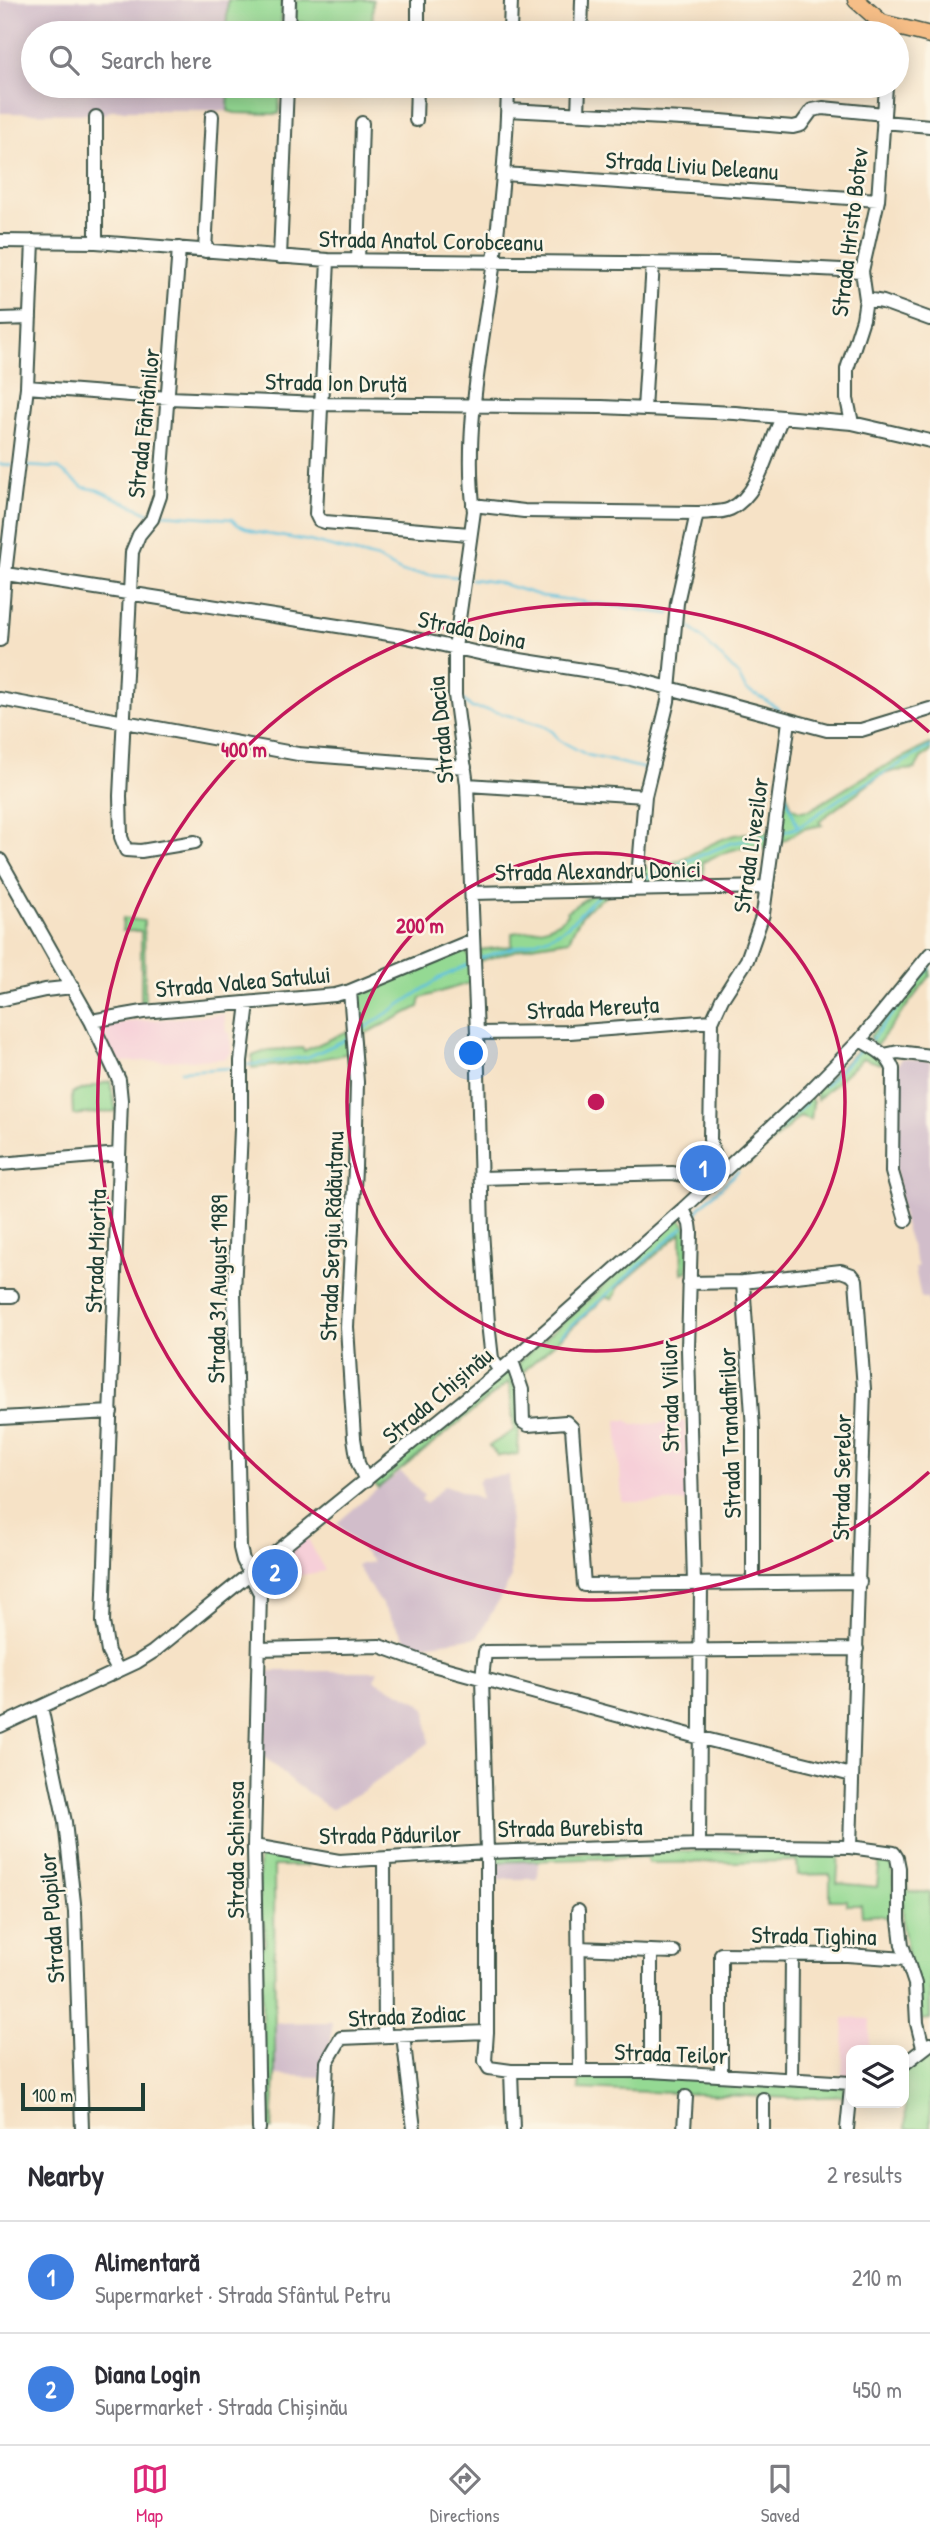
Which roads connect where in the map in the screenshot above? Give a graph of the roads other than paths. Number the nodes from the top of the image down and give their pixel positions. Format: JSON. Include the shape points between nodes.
{"nodes":[{"id":1,"x":289,"y":0,"type":"edge"},
{"id":2,"x":418,"y":0,"type":"edge"},
{"id":3,"x":512,"y":0,"type":"edge"},
{"id":4,"x":582,"y":0,"type":"edge"},
{"id":5,"x":856,"y":0,"type":"edge"},
{"id":6,"x":288,"y":21,"type":"edge"},
{"id":7,"x":418,"y":21,"type":"edge"},
{"id":8,"x":511,"y":21,"type":"edge"},
{"id":9,"x":581,"y":21,"type":"edge"},
{"id":10,"x":878,"y":21,"type":"edge"},
{"id":11,"x":909,"y":32,"type":"edge"},
{"id":12,"x":930,"y":35,"type":"edge"},
{"id":13,"x":287,"y":98,"type":"edge"},
{"id":14,"x":417,"y":98,"type":"edge"},
{"id":15,"x":508,"y":98,"type":"edge"},
{"id":16,"x":579,"y":98,"type":"edge"},
{"id":17,"x":885,"y":98,"type":"edge"},
{"id":18,"x":508,"y":110,"type":"junction"},
{"id":19,"x":578,"y":114,"type":"junction"},
{"id":20,"x":212,"y":116,"type":"dead end"},
{"id":21,"x":96,"y":117,"type":"dead end"},
{"id":22,"x":883,"y":118,"type":"junction"},
{"id":23,"x":416,"y":120,"type":"dead end"},
{"id":24,"x":362,"y":123,"type":"dead end"},
{"id":25,"x":930,"y":126,"type":"edge"},
{"id":26,"x":504,"y":174,"type":"junction"},
{"id":27,"x":878,"y":200,"type":"junction"},
{"id":28,"x":0,"y":241,"type":"edge"},
{"id":29,"x":33,"y":241,"type":"junction"},
{"id":30,"x":96,"y":243,"type":"junction"},
{"id":31,"x":179,"y":248,"type":"junction"},
{"id":32,"x":205,"y":251,"type":"junction"},
{"id":33,"x":280,"y":257,"type":"junction"},
{"id":34,"x":327,"y":260,"type":"junction"},
{"id":35,"x":358,"y":261,"type":"junction"},
{"id":36,"x":493,"y":262,"type":"junction"},
{"id":37,"x":653,"y":263,"type":"junction"},
{"id":38,"x":862,"y":271,"type":"junction"},
{"id":39,"x":866,"y":299,"type":"junction"},
{"id":40,"x":30,"y":318,"type":"junction"},
{"id":41,"x":0,"y":319,"type":"edge"},
{"id":42,"x":930,"y":319,"type":"edge"},
{"id":43,"x":27,"y":387,"type":"junction"},
{"id":44,"x":169,"y":398,"type":"junction"},
{"id":45,"x":321,"y":404,"type":"junction"},
{"id":46,"x":475,"y":405,"type":"junction"},
{"id":47,"x":644,"y":409,"type":"junction"},
{"id":48,"x":782,"y":418,"type":"junction"},
{"id":49,"x":852,"y":423,"type":"junction"},
{"id":50,"x":930,"y":441,"type":"edge"},
{"id":51,"x":473,"y":505,"type":"junction"},
{"id":52,"x":697,"y":513,"type":"junction"},
{"id":53,"x":469,"y":534,"type":"junction"},
{"id":54,"x":2,"y":573,"type":"edge"},
{"id":55,"x":130,"y":593,"type":"junction"},
{"id":56,"x":0,"y":639,"type":"edge"},
{"id":57,"x":455,"y":648,"type":"junction"},
{"id":58,"x":669,"y":687,"type":"junction"},
{"id":59,"x":0,"y":699,"type":"edge"},
{"id":60,"x":930,"y":709,"type":"edge"},
{"id":61,"x":789,"y":721,"type":"junction"},
{"id":62,"x":124,"y":722,"type":"junction"},
{"id":63,"x":465,"y":767,"type":"junction"},
{"id":64,"x":467,"y":785,"type":"junction"},
{"id":65,"x":645,"y":796,"type":"junction"},
{"id":66,"x":195,"y":842,"type":"dead end"},
{"id":67,"x":0,"y":860,"type":"edge"},
{"id":68,"x":767,"y":887,"type":"junction"},
{"id":69,"x":637,"y":890,"type":"junction"},
{"id":70,"x":472,"y":893,"type":"junction"},
{"id":71,"x":473,"y":940,"type":"junction"},
{"id":72,"x":930,"y":954,"type":"edge"},
{"id":73,"x":73,"y":987,"type":"junction"},
{"id":74,"x":351,"y":991,"type":"junction"},
{"id":75,"x":0,"y":1000,"type":"edge"},
{"id":76,"x":248,"y":1003,"type":"junction"},
{"id":77,"x":90,"y":1021,"type":"junction"},
{"id":78,"x":712,"y":1021,"type":"junction"},
{"id":79,"x":477,"y":1033,"type":"junction"},
{"id":80,"x":860,"y":1040,"type":"junction"},
{"id":81,"x":884,"y":1055,"type":"junction"},
{"id":82,"x":930,"y":1056,"type":"edge"},
{"id":83,"x":119,"y":1154,"type":"junction"},
{"id":84,"x":0,"y":1164,"type":"edge"},
{"id":85,"x":723,"y":1172,"type":"junction"},
{"id":86,"x":481,"y":1178,"type":"junction"},
{"id":87,"x":705,"y":1187,"type":"junction"},
{"id":88,"x":683,"y":1209,"type":"junction"},
{"id":89,"x":906,"y":1220,"type":"dead end"},
{"id":90,"x":743,"y":1282,"type":"junction"},
{"id":91,"x":690,"y":1283,"type":"junction"},
{"id":92,"x":512,"y":1361,"type":"junction"},
{"id":93,"x":500,"y":1371,"type":"junction"},
{"id":94,"x":111,"y":1412,"type":"junction"},
{"id":95,"x":0,"y":1418,"type":"edge"},
{"id":96,"x":366,"y":1481,"type":"junction"},
{"id":97,"x":250,"y":1574,"type":"junction"},
{"id":98,"x":860,"y":1582,"type":"junction"},
{"id":99,"x":753,"y":1583,"type":"junction"},
{"id":100,"x":698,"y":1584,"type":"junction"},
{"id":101,"x":259,"y":1649,"type":"junction"},
{"id":102,"x":857,"y":1649,"type":"junction"},
{"id":103,"x":702,"y":1650,"type":"junction"},
{"id":104,"x":118,"y":1670,"type":"junction"},
{"id":105,"x":482,"y":1678,"type":"junction"},
{"id":106,"x":41,"y":1707,"type":"junction"},
{"id":107,"x":0,"y":1726,"type":"edge"},
{"id":108,"x":701,"y":1738,"type":"junction"},
{"id":109,"x":852,"y":1775,"type":"junction"},
{"id":110,"x":699,"y":1845,"type":"junction"},
{"id":111,"x":254,"y":1846,"type":"junction"},
{"id":112,"x":850,"y":1847,"type":"junction"},
{"id":113,"x":487,"y":1852,"type":"junction"},
{"id":114,"x":384,"y":1860,"type":"junction"},
{"id":115,"x":578,"y":1911,"type":"dead end"},
{"id":116,"x":579,"y":1948,"type":"junction"},
{"id":117,"x":651,"y":1951,"type":"junction"},
{"id":118,"x":674,"y":1952,"type":"dead end"},
{"id":119,"x":792,"y":1954,"type":"junction"},
{"id":120,"x":906,"y":1959,"type":"junction"},
{"id":121,"x":487,"y":2032,"type":"junction"},
{"id":122,"x":385,"y":2035,"type":"junction"},
{"id":123,"x":404,"y":2035,"type":"junction"},
{"id":124,"x":927,"y":2046,"type":"edge"},
{"id":125,"x":909,"y":2060,"type":"edge"},
{"id":126,"x":511,"y":2071,"type":"junction"},
{"id":127,"x":580,"y":2071,"type":"junction"},
{"id":128,"x":651,"y":2071,"type":"junction"},
{"id":129,"x":722,"y":2075,"type":"junction"},
{"id":130,"x":791,"y":2079,"type":"junction"},
{"id":131,"x":846,"y":2084,"type":"edge"},
{"id":132,"x":686,"y":2097,"type":"dead end"},
{"id":133,"x":763,"y":2099,"type":"dead end"},
{"id":134,"x":849,"y":2108,"type":"edge"},
{"id":135,"x":82,"y":2129,"type":"edge"},
{"id":136,"x":259,"y":2129,"type":"edge"},
{"id":137,"x":324,"y":2129,"type":"edge"},
{"id":138,"x":414,"y":2129,"type":"edge"},
{"id":139,"x":513,"y":2129,"type":"edge"},
{"id":140,"x":684,"y":2129,"type":"edge"},
{"id":141,"x":763,"y":2129,"type":"edge"},
{"id":142,"x":848,"y":2129,"type":"edge"}],
"edges":[{"from":1,"to":6,"type":"street"},
{"from":2,"to":7,"type":"street"},
{"from":3,"to":8,"type":"street"},
{"from":4,"to":9,"type":"street"},
{"from":5,"to":10,"type":"main road"},
{"from":11,"to":12,"type":"main road"},
{"from":13,"to":33,"type":"street"},
{"from":14,"to":23,"type":"street"},
{"from":15,"to":18,"type":"street","name":"Strada Dacia"},
{"from":16,"to":19,"type":"street"},
{"from":17,"to":22,"type":"street","name":"Strada Hristo Botev"},
{"from":18,"to":19,"type":"street"},
{"from":18,"to":26,"type":"street","name":"Strada Dacia"},
{"from":19,"to":22,"type":"street","via":[[793,127],[801,125],[812,110],[823,108]]},
{"from":20,"to":32,"type":"street"},
{"from":21,"to":30,"type":"street"},
{"from":22,"to":25,"type":"street"},
{"from":22,"to":27,"type":"street","name":"Strada Hristo Botev"},
{"from":24,"to":35,"type":"street"},
{"from":26,"to":27,"type":"street","name":"Strada Liviu Deleanu"},
{"from":26,"to":36,"type":"street","name":"Strada Dacia"},
{"from":27,"to":38,"type":"street","name":"Strada Hristo Botev"},
{"from":28,"to":29,"type":"street","name":"Strada Anatol Corobceanu"},
{"from":29,"to":30,"type":"street","name":"Strada Anatol Corobceanu"},
{"from":29,"to":40,"type":"street"},
{"from":30,"to":31,"type":"street","name":"Strada Anatol Corobceanu"},
{"from":31,"to":32,"type":"street","name":"Strada Anatol Corobceanu"},
{"from":31,"to":44,"type":"street","name":"Strada Fântânilor"},
{"from":32,"to":33,"type":"street","name":"Strada Anatol Corobceanu"},
{"from":33,"to":34,"type":"street","name":"Strada Anatol Corobceanu"},
{"from":34,"to":35,"type":"street","name":"Strada Anatol Corobceanu"},
{"from":34,"to":45,"type":"street"},
{"from":35,"to":36,"type":"street","name":"Strada Anatol Corobceanu"},
{"from":36,"to":37,"type":"street","name":"Strada Anatol Corobceanu"},
{"from":36,"to":46,"type":"street","name":"Strada Dacia"},
{"from":37,"to":38,"type":"street","name":"Strada Anatol Corobceanu"},
{"from":37,"to":47,"type":"street"},
{"from":38,"to":39,"type":"street","name":"Strada Hristo Botev"},
{"from":39,"to":42,"type":"street"},
{"from":39,"to":49,"type":"street","name":"Strada Hristo Botev","via":[[848,369]]},
{"from":40,"to":41,"type":"street"},
{"from":40,"to":43,"type":"street"},
{"from":43,"to":44,"type":"street","name":"Strada Ion Druță"},
{"from":43,"to":54,"type":"street"},
{"from":44,"to":45,"type":"street","name":"Strada Ion Druță"},
{"from":44,"to":55,"type":"street","name":"Strada Fântânilor","via":[[160,496],[152,519],[135,542]]},
{"from":45,"to":46,"type":"street","name":"Strada Ion Druță"},
{"from":45,"to":53,"type":"street","via":[[319,520]]},
{"from":46,"to":47,"type":"street","name":"Strada Ion Druță"},
{"from":46,"to":51,"type":"street","name":"Strada Dacia"},
{"from":47,"to":48,"type":"street","name":"Strada Ion Druță"},
{"from":48,"to":49,"type":"street","name":"Strada Ion Druță"},
{"from":48,"to":52,"type":"street","via":[[753,488],[729,510]]},
{"from":49,"to":50,"type":"street","name":"Strada Ion Druță"},
{"from":51,"to":52,"type":"street","via":[[524,511]]},
{"from":51,"to":53,"type":"street","name":"Strada Dacia"},
{"from":52,"to":58,"type":"street","via":[[677,603]]},
{"from":53,"to":57,"type":"street","name":"Strada Dacia"},
{"from":54,"to":55,"type":"street","name":"Strada Doina"},
{"from":54,"to":56,"type":"street"},
{"from":55,"to":57,"type":"street","name":"Strada Doina"},
{"from":55,"to":62,"type":"street","name":"Strada Fântânilor"},
{"from":57,"to":58,"type":"street","name":"Strada Doina"},
{"from":57,"to":63,"type":"street","name":"Strada Dacia","via":[[455,695]]},
{"from":58,"to":61,"type":"street","name":"Strada Doina"},
{"from":58,"to":65,"type":"street"},
{"from":59,"to":62,"type":"street"},
{"from":60,"to":61,"type":"street","name":"Strada Doina","via":[[861,730],[827,730]]},
{"from":61,"to":68,"type":"street","name":"Strada Livezilor"},
{"from":62,"to":63,"type":"street","via":[[298,754]]},
{"from":62,"to":66,"type":"street","name":"Strada Fântânilor","via":[[123,845],[130,852]]},
{"from":63,"to":64,"type":"street","name":"Strada Dacia"},
{"from":64,"to":65,"type":"street"},
{"from":64,"to":70,"type":"street","name":"Strada Dacia"},
{"from":65,"to":69,"type":"street"},
{"from":67,"to":73,"type":"street","name":"Strada Miorița"},
{"from":68,"to":69,"type":"street","name":"Strada Alexandru Donici"},
{"from":68,"to":78,"type":"street","name":"Strada Livezilor","via":[[751,949]]},
{"from":69,"to":70,"type":"street","name":"Strada Alexandru Donici"},
{"from":70,"to":71,"type":"street","name":"Strada Dacia"},
{"from":71,"to":74,"type":"street","name":"Strada Valea Satului"},
{"from":71,"to":79,"type":"street","name":"Strada Dacia"},
{"from":72,"to":80,"type":"street","name":"Strada Chișinău"},
{"from":73,"to":75,"type":"street"},
{"from":73,"to":77,"type":"street","name":"Strada Miorița"},
{"from":74,"to":76,"type":"street","name":"Strada Valea Satului"},
{"from":74,"to":96,"type":"street","name":"Strada Sergiu Rădăuțanu","via":[[357,1082],[347,1327],[354,1438]]},
{"from":76,"to":77,"type":"street","name":"Strada Valea Satului"},
{"from":76,"to":97,"type":"street","name":"Strada 31 August 1989","via":[[241,1061],[234,1293],[240,1549]]},
{"from":77,"to":83,"type":"street","name":"Strada Miorița","via":[[119,1080]]},
{"from":78,"to":79,"type":"street","name":"Strada Mereuța"},
{"from":78,"to":85,"type":"street","name":"Strada Livezilor","via":[[710,1139]]},
{"from":79,"to":86,"type":"street","name":"Strada Dacia"},
{"from":80,"to":81,"type":"street"},
{"from":80,"to":85,"type":"street","name":"Strada Chișinău"},
{"from":81,"to":82,"type":"street"},
{"from":81,"to":89,"type":"street","via":[[893,1069],[892,1172]]},
{"from":83,"to":84,"type":"street"},
{"from":83,"to":94,"type":"street","name":"Strada Miorița"},
{"from":85,"to":87,"type":"street","name":"Strada Chișinău"},
{"from":86,"to":87,"type":"street","via":[[682,1173]]},
{"from":86,"to":93,"type":"street","name":"Strada Dacia","via":[[488,1323],[492,1359]]},
{"from":87,"to":88,"type":"street","name":"Strada Chișinău"},
{"from":88,"to":91,"type":"street","name":"Strada Viilor","via":[[690,1224]]},
{"from":88,"to":92,"type":"street","name":"Strada Chișinău"},
{"from":90,"to":91,"type":"street","name":"Strada Serelor"},
{"from":90,"to":98,"type":"street","name":"Strada Serelor","via":[[841,1271],[856,1280],[864,1389]]},
{"from":90,"to":99,"type":"street","name":"Strada Trandafirilor","via":[[753,1429]]},
{"from":91,"to":100,"type":"street","name":"Strada Viilor","via":[[688,1349]]},
{"from":92,"to":93,"type":"street","name":"Strada Chișinău"},
{"from":92,"to":100,"type":"street","via":[[522,1390],[523,1422],[566,1422],[572,1428],[584,1585]]},
{"from":93,"to":96,"type":"street","name":"Strada Chișinău"},
{"from":94,"to":95,"type":"street"},
{"from":94,"to":104,"type":"street","name":"Strada Miorița","via":[[103,1622],[108,1653]]},
{"from":96,"to":97,"type":"street","name":"Strada Chișinău"},
{"from":97,"to":101,"type":"street","name":"Strada Schinosa","via":[[260,1593]]},
{"from":97,"to":104,"type":"street","name":"Strada Chișinău","via":[[153,1651]]},
{"from":98,"to":99,"type":"street"},
{"from":98,"to":102,"type":"street","name":"Strada Serelor"},
{"from":99,"to":100,"type":"street"},
{"from":100,"to":103,"type":"street","name":"Strada Viilor"},
{"from":101,"to":105,"type":"street","via":[[380,1646]]},
{"from":101,"to":111,"type":"street","name":"Strada Schinosa"},
{"from":102,"to":103,"type":"street"},
{"from":102,"to":109,"type":"street","name":"Strada Serelor"},
{"from":103,"to":105,"type":"street","via":[[485,1652]]},
{"from":103,"to":108,"type":"street","name":"Strada Viilor"},
{"from":104,"to":106,"type":"street","name":"Strada Chișinău"},
{"from":105,"to":108,"type":"street"},
{"from":105,"to":113,"type":"street","name":"Strada Burebista"},
{"from":106,"to":107,"type":"street","name":"Strada Chișinău"},
{"from":106,"to":135,"type":"street","name":"Strada Plopilor","via":[[65,1822],[75,1912]]},
{"from":108,"to":109,"type":"street"},
{"from":108,"to":110,"type":"street"},
{"from":109,"to":112,"type":"street","name":"Strada Serelor"},
{"from":110,"to":112,"type":"street","name":"Strada Burebista"},
{"from":110,"to":113,"type":"street","name":"Strada Burebista"},
{"from":111,"to":114,"type":"street","name":"Strada Pădurilor","via":[[320,1859]]},
{"from":111,"to":136,"type":"street","name":"Strada Schinosa"},
{"from":112,"to":120,"type":"street","via":[[879,1849],[897,1858],[899,1920]]},
{"from":113,"to":114,"type":"street","name":"Strada Pădurilor"},
{"from":113,"to":121,"type":"street"},
{"from":114,"to":122,"type":"street"},
{"from":115,"to":116,"type":"street"},
{"from":116,"to":117,"type":"street"},
{"from":116,"to":127,"type":"street"},
{"from":117,"to":118,"type":"street"},
{"from":117,"to":128,"type":"street"},
{"from":119,"to":120,"type":"street","name":"Strada Tighina"},
{"from":119,"to":129,"type":"street","name":"Strada Tighina","via":[[721,1954]]},
{"from":119,"to":130,"type":"street"},
{"from":120,"to":124,"type":"street","via":[[915,1984],[917,2022]]},
{"from":121,"to":123,"type":"street","name":"Strada Zodiac"},
{"from":121,"to":126,"type":"street","name":"Strada Teilor","via":[[485,2061],[489,2068]]},
{"from":122,"to":123,"type":"street","name":"Strada Zodiac"},
{"from":122,"to":137,"type":"street","name":"Strada Zodiac","via":[[345,2036],[337,2041],[327,2062]]},
{"from":123,"to":138,"type":"street"},
{"from":124,"to":125,"type":"street"},
{"from":126,"to":127,"type":"street","name":"Strada Teilor"},
{"from":126,"to":139,"type":"street"},
{"from":127,"to":128,"type":"street","name":"Strada Teilor"},
{"from":128,"to":129,"type":"street","name":"Strada Teilor"},
{"from":129,"to":130,"type":"street","name":"Strada Teilor"},
{"from":130,"to":131,"type":"street","name":"Strada Teilor"},
{"from":132,"to":140,"type":"street"},
{"from":133,"to":141,"type":"street"},
{"from":134,"to":142,"type":"street","name":"Strada Teilor"}]}
